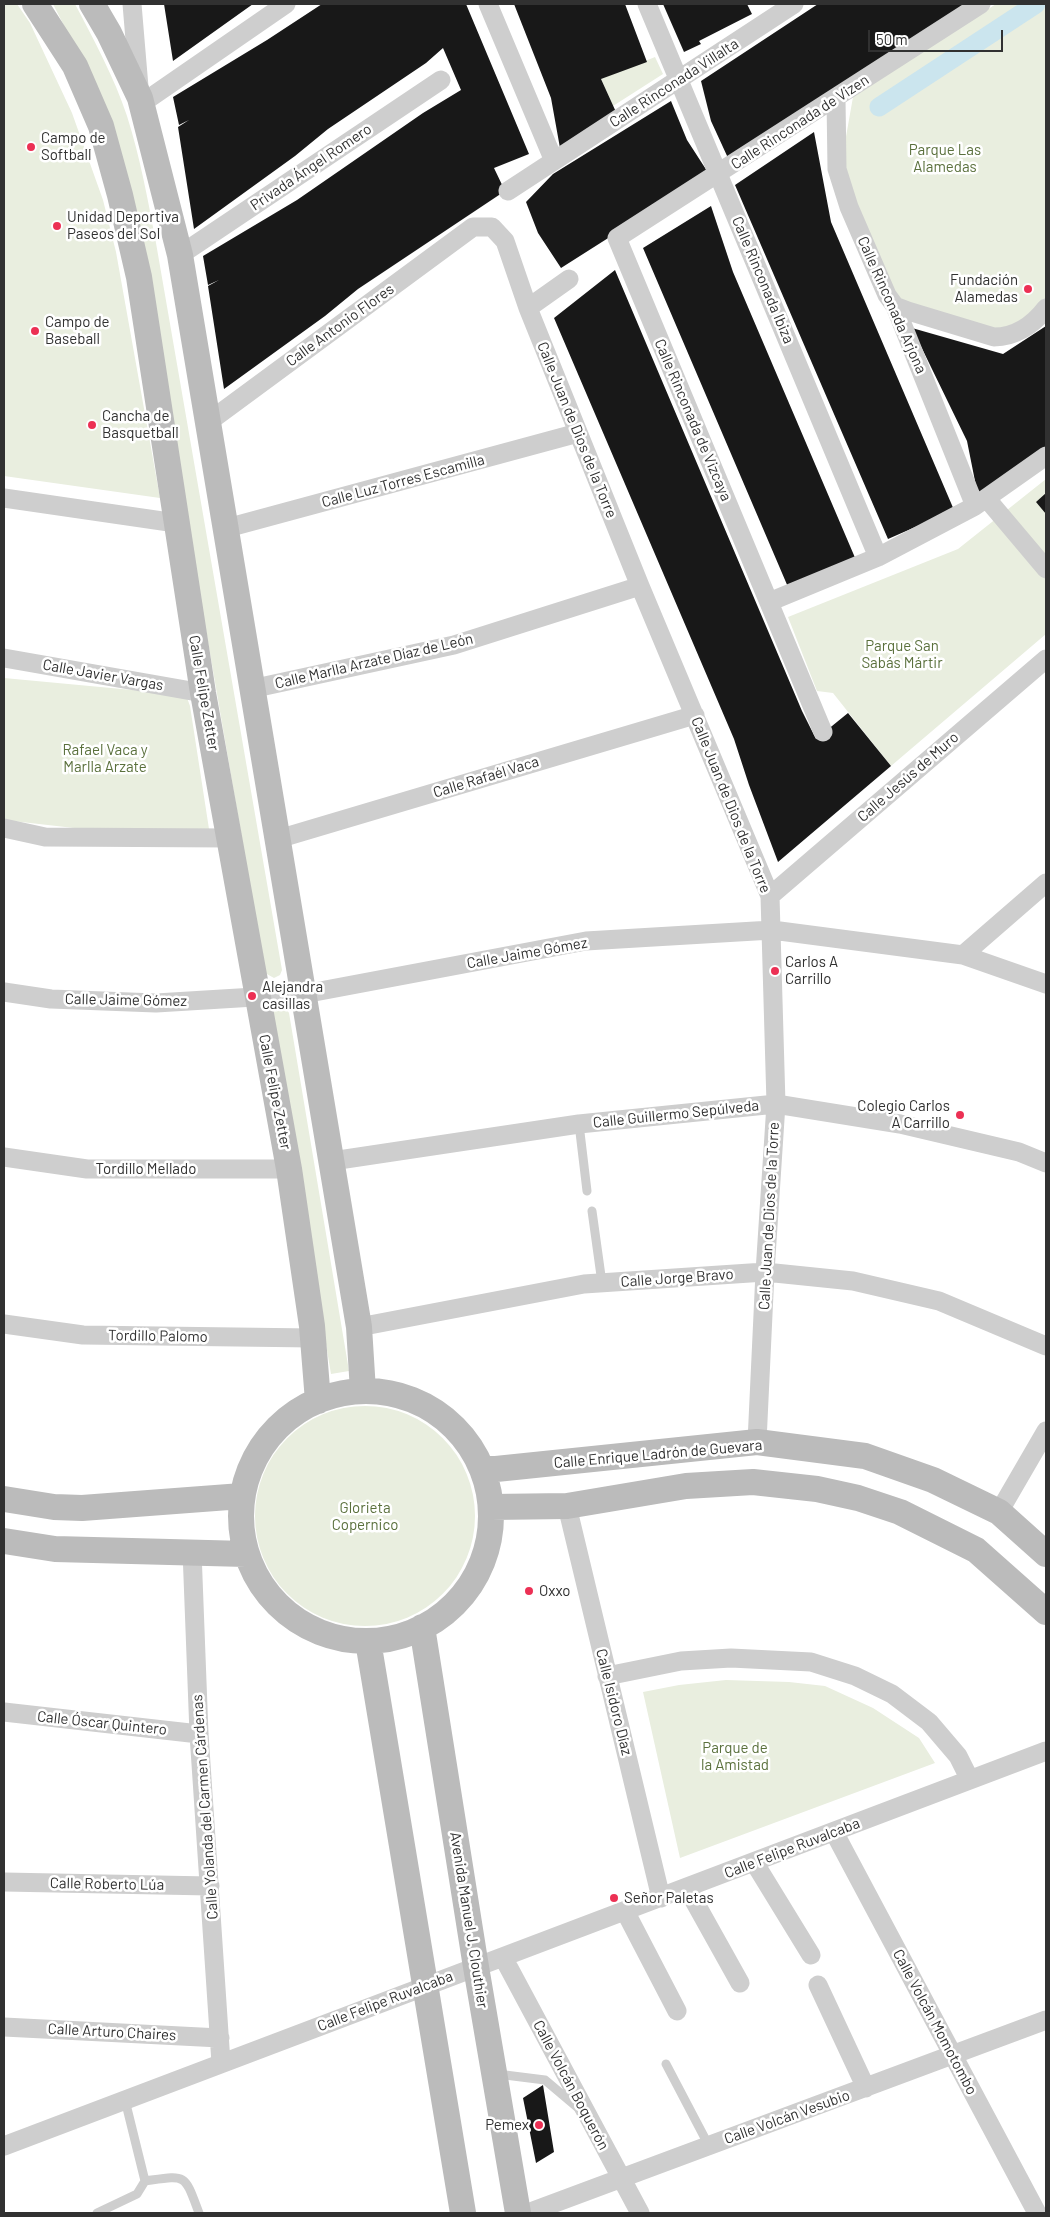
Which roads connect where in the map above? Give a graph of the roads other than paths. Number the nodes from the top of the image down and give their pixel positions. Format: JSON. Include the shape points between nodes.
{"nodes":[{"id":1,"x":35,"y":4,"type":"edge"},
{"id":2,"x":92,"y":4,"type":"edge"},
{"id":3,"x":132,"y":4,"type":"edge"},
{"id":4,"x":286,"y":4,"type":"edge"},
{"id":5,"x":488,"y":4,"type":"edge"},
{"id":6,"x":647,"y":4,"type":"edge"},
{"id":7,"x":794,"y":4,"type":"edge"},
{"id":8,"x":981,"y":4,"type":"edge"},
{"id":9,"x":765,"y":12,"type":"edge"},
{"id":10,"x":441,"y":80,"type":"dead end"},
{"id":11,"x":679,"y":80,"type":"junction"},
{"id":12,"x":836,"y":99,"type":"junction"},
{"id":13,"x":141,"y":101,"type":"junction"},
{"id":14,"x":554,"y":161,"type":"junction"},
{"id":15,"x":718,"y":174,"type":"junction"},
{"id":16,"x":508,"y":191,"type":"dead end"},
{"id":17,"x":473,"y":227,"type":"joint"},
{"id":18,"x":618,"y":238,"type":"joint"},
{"id":19,"x":180,"y":255,"type":"junction"},
{"id":20,"x":569,"y":280,"type":"dead end"},
{"id":21,"x":895,"y":306,"type":"junction"},
{"id":22,"x":528,"y":308,"type":"junction"},
{"id":23,"x":1046,"y":308,"type":"edge"},
{"id":24,"x":207,"y":423,"type":"junction"},
{"id":25,"x":578,"y":433,"type":"junction"},
{"id":26,"x":1046,"y":456,"type":"edge"},
{"id":27,"x":4,"y":498,"type":"edge"},
{"id":28,"x":981,"y":503,"type":"junction"},
{"id":29,"x":176,"y":523,"type":"junction"},
{"id":30,"x":227,"y":528,"type":"junction"},
{"id":31,"x":878,"y":557,"type":"junction"},
{"id":32,"x":1046,"y":569,"type":"edge"},
{"id":33,"x":640,"y":586,"type":"junction"},
{"id":34,"x":769,"y":602,"type":"junction"},
{"id":35,"x":4,"y":658,"type":"edge"},
{"id":36,"x":1046,"y":658,"type":"edge"},
{"id":37,"x":251,"y":689,"type":"junction"},
{"id":38,"x":203,"y":693,"type":"junction"},
{"id":39,"x":694,"y":715,"type":"junction"},
{"id":40,"x":823,"y":732,"type":"dead end"},
{"id":41,"x":4,"y":828,"type":"edge"},
{"id":42,"x":230,"y":838,"type":"junction"},
{"id":43,"x":278,"y":839,"type":"junction"},
{"id":44,"x":1046,"y":883,"type":"edge"},
{"id":45,"x":770,"y":896,"type":"junction"},
{"id":46,"x":772,"y":930,"type":"junction"},
{"id":47,"x":963,"y":954,"type":"junction"},
{"id":48,"x":1046,"y":984,"type":"edge"},
{"id":49,"x":4,"y":992,"type":"edge"},
{"id":50,"x":304,"y":994,"type":"junction"},
{"id":51,"x":257,"y":998,"type":"junction"},
{"id":52,"x":776,"y":1104,"type":"junction"},
{"id":53,"x":579,"y":1124,"type":"junction"},
{"id":54,"x":4,"y":1157,"type":"edge"},
{"id":55,"x":332,"y":1162,"type":"junction"},
{"id":56,"x":1046,"y":1163,"type":"edge"},
{"id":57,"x":289,"y":1169,"type":"junction"},
{"id":58,"x":587,"y":1191,"type":"dead end"},
{"id":59,"x":592,"y":1211,"type":"dead end"},
{"id":60,"x":765,"y":1272,"type":"junction"},
{"id":61,"x":602,"y":1283,"type":"junction"},
{"id":62,"x":4,"y":1324,"type":"edge"},
{"id":63,"x":359,"y":1327,"type":"junction"},
{"id":64,"x":313,"y":1338,"type":"junction"},
{"id":65,"x":1046,"y":1346,"type":"edge"},
{"id":66,"x":363,"y":1391,"type":"junction"},
{"id":67,"x":318,"y":1401,"type":"junction"},
{"id":68,"x":1046,"y":1431,"type":"edge"},
{"id":69,"x":758,"y":1442,"type":"junction"},
{"id":70,"x":482,"y":1469,"type":"junction"},
{"id":71,"x":242,"y":1496,"type":"junction"},
{"id":72,"x":4,"y":1499,"type":"edge"},
{"id":73,"x":566,"y":1506,"type":"junction"},
{"id":74,"x":491,"y":1508,"type":"junction"},
{"id":75,"x":999,"y":1512,"type":"junction"},
{"id":76,"x":4,"y":1541,"type":"edge"},
{"id":77,"x":192,"y":1551,"type":"junction"},
{"id":78,"x":246,"y":1554,"type":"junction"},
{"id":79,"x":1046,"y":1554,"type":"edge"},
{"id":80,"x":1046,"y":1612,"type":"edge"},
{"id":81,"x":422,"y":1627,"type":"junction"},
{"id":82,"x":368,"y":1641,"type":"junction"},
{"id":83,"x":607,"y":1676,"type":"junction"},
{"id":84,"x":4,"y":1712,"type":"edge"},
{"id":85,"x":199,"y":1734,"type":"junction"},
{"id":86,"x":1046,"y":1751,"type":"edge"},
{"id":87,"x":970,"y":1780,"type":"junction"},
{"id":88,"x":834,"y":1832,"type":"junction"},
{"id":89,"x":754,"y":1862,"type":"junction"},
{"id":90,"x":4,"y":1882,"type":"edge"},
{"id":91,"x":210,"y":1886,"type":"junction"},
{"id":92,"x":687,"y":1888,"type":"junction"},
{"id":93,"x":661,"y":1898,"type":"junction"},
{"id":94,"x":624,"y":1911,"type":"junction"},
{"id":95,"x":811,"y":1956,"type":"dead end"},
{"id":96,"x":503,"y":1957,"type":"junction"},
{"id":97,"x":476,"y":1967,"type":"junction"},
{"id":98,"x":740,"y":1983,"type":"dead end"},
{"id":99,"x":818,"y":1985,"type":"dead end"},
{"id":100,"x":424,"y":1986,"type":"junction"},
{"id":101,"x":677,"y":2011,"type":"dead end"},
{"id":102,"x":1046,"y":2020,"type":"edge"},
{"id":103,"x":4,"y":2027,"type":"edge"},
{"id":104,"x":220,"y":2038,"type":"junction"},
{"id":105,"x":953,"y":2055,"type":"junction"},
{"id":106,"x":221,"y":2063,"type":"junction"},
{"id":107,"x":666,"y":2064,"type":"dead end"},
{"id":108,"x":494,"y":2074,"type":"junction"},
{"id":109,"x":866,"y":2088,"type":"junction"},
{"id":110,"x":125,"y":2100,"type":"junction"},
{"id":111,"x":586,"y":2114,"type":"junction"},
{"id":112,"x":4,"y":2146,"type":"edge"},
{"id":113,"x":709,"y":2146,"type":"junction"},
{"id":114,"x":621,"y":2178,"type":"junction"},
{"id":115,"x":145,"y":2181,"type":"junction"},
{"id":116,"x":97,"y":2213,"type":"edge"},
{"id":117,"x":199,"y":2213,"type":"edge"},
{"id":118,"x":463,"y":2213,"type":"edge"},
{"id":119,"x":518,"y":2213,"type":"edge"},
{"id":120,"x":528,"y":2213,"type":"edge"},
{"id":121,"x":640,"y":2213,"type":"edge"},
{"id":122,"x":1037,"y":2213,"type":"edge"}],
"edges":[{"from":1,"to":29,"type":"main road","name":"Calle Felipe Zetter","via":[[74,66],[101,126],[120,195],[139,278]]},
{"from":2,"to":13,"type":"main road"},
{"from":3,"to":13,"type":"street"},
{"from":4,"to":13,"type":"street"},
{"from":5,"to":14,"type":"street"},
{"from":6,"to":11,"type":"street","name":"Calle Rinconada Ibiza"},
{"from":7,"to":9,"type":"street","name":"Calle Rinconada Villalta"},
{"from":8,"to":12,"type":"street","name":"Calle Rinconada de Vizen"},
{"from":9,"to":11,"type":"street","name":"Calle Rinconada Villalta"},
{"from":10,"to":19,"type":"street","name":"Privada Ángel Romero"},
{"from":11,"to":14,"type":"street","name":"Calle Rinconada Villalta"},
{"from":11,"to":15,"type":"street","name":"Calle Rinconada Ibiza"},
{"from":12,"to":15,"type":"street","name":"Calle Rinconada de Vizen"},
{"from":12,"to":21,"type":"street","name":"Calle Rinconada Arjona","via":[[837,169],[849,207],[887,295]]},
{"from":13,"to":19,"type":"main road"},
{"from":14,"to":16,"type":"street","name":"Calle Rinconada Villalta"},
{"from":15,"to":18,"type":"street","name":"Calle Rinconada de Vizen"},
{"from":15,"to":31,"type":"street","name":"Calle Rinconada Ibiza"},
{"from":17,"to":22,"type":"street","name":"Calle Juan de Dios de la Torre","via":[[492,227],[505,241]]},
{"from":17,"to":24,"type":"street","name":"Calle Antonio Flores"},
{"from":18,"to":34,"type":"street","name":"Calle Rinconada de Vizcaya"},
{"from":19,"to":24,"type":"main road"},
{"from":20,"to":22,"type":"street"},
{"from":21,"to":23,"type":"street","via":[[994,337],[1018,332]]},
{"from":21,"to":28,"type":"street","name":"Calle Rinconada Arjona"},
{"from":22,"to":25,"type":"street","name":"Calle Juan de Dios de la Torre"},
{"from":24,"to":30,"type":"main road"},
{"from":25,"to":30,"type":"street","name":"Calle Luz Torres Escamilla"},
{"from":25,"to":33,"type":"street","name":"Calle Juan de Dios de la Torre"},
{"from":26,"to":28,"type":"street"},
{"from":27,"to":29,"type":"street"},
{"from":28,"to":31,"type":"street"},
{"from":28,"to":32,"type":"street","name":"Calle Rinconada Arjona"},
{"from":29,"to":38,"type":"main road","name":"Calle Felipe Zetter"},
{"from":30,"to":37,"type":"main road"},
{"from":31,"to":34,"type":"street"},
{"from":33,"to":37,"type":"street","name":"Calle Marlla Arzate Díaz de León","via":[[454,645]]},
{"from":33,"to":39,"type":"street","name":"Calle Juan de Dios de la Torre"},
{"from":34,"to":40,"type":"street","name":"Calle Rinconada de Vizcaya"},
{"from":35,"to":38,"type":"street","name":"Calle Javier Vargas"},
{"from":36,"to":45,"type":"street","name":"Calle Jesús de Muro"},
{"from":37,"to":43,"type":"main road"},
{"from":38,"to":42,"type":"main road","name":"Calle Felipe Zetter"},
{"from":39,"to":43,"type":"street","name":"Calle Rafaél Vaca"},
{"from":39,"to":45,"type":"street","name":"Calle Juan de Dios de la Torre"},
{"from":41,"to":42,"type":"street","via":[[45,837]]},
{"from":42,"to":51,"type":"main road","name":"Calle Felipe Zetter"},
{"from":43,"to":50,"type":"main road"},
{"from":44,"to":47,"type":"street"},
{"from":45,"to":46,"type":"street","name":"Calle Juan de Dios de la Torre"},
{"from":46,"to":47,"type":"street","name":"Calle Jaime Gómez"},
{"from":46,"to":50,"type":"street","name":"Calle Jaime Gómez","via":[[586,941]]},
{"from":46,"to":52,"type":"street","name":"Calle Juan de Dios de la Torre"},
{"from":47,"to":48,"type":"street","name":"Calle Jaime Gómez"},
{"from":49,"to":51,"type":"street","name":"Calle Jaime Gómez","via":[[51,999],[156,1003]]},
{"from":50,"to":51,"type":"street","name":"Calle Jaime Gómez"},
{"from":50,"to":55,"type":"main road"},
{"from":51,"to":57,"type":"main road","name":"Calle Felipe Zetter"},
{"from":52,"to":53,"type":"street","name":"Calle Guillermo Sepúlveda"},
{"from":52,"to":56,"type":"street","name":"Calle Guillermo Sepúlveda","via":[[900,1124],[1019,1152]]},
{"from":52,"to":60,"type":"street","name":"Calle Juan de Dios de la Torre"},
{"from":53,"to":55,"type":"street","name":"Calle Guillermo Sepúlveda"},
{"from":53,"to":58,"type":"lane"},
{"from":54,"to":57,"type":"street","name":"Tordillo Mellado","via":[[87,1169]]},
{"from":55,"to":63,"type":"main road"},
{"from":57,"to":64,"type":"main road","name":"Calle Felipe Zetter"},
{"from":59,"to":61,"type":"lane"},
{"from":60,"to":61,"type":"street","name":"Calle Jorge Bravo"},
{"from":60,"to":65,"type":"street","name":"Calle Jorge Bravo","via":[[853,1281],[939,1301]]},
{"from":60,"to":69,"type":"street","name":"Calle Juan de Dios de la Torre"},
{"from":61,"to":63,"type":"street","name":"Calle Jorge Bravo"},
{"from":62,"to":64,"type":"street","name":"Tordillo Palomo","via":[[83,1335]]},
{"from":63,"to":66,"type":"main road"},
{"from":64,"to":67,"type":"main road","name":"Calle Felipe Zetter"},
{"from":66,"to":67,"type":"main road"},
{"from":66,"to":70,"type":"main road","via":[[394,1394],[422,1404],[447,1420],[468,1442]]},
{"from":67,"to":71,"type":"main road","via":[[276,1429],[256,1456]]},
{"from":68,"to":75,"type":"street"},
{"from":69,"to":70,"type":"main road","name":"Calle Enrique Ladrón de Guevara"},
{"from":69,"to":75,"type":"main road","name":"Calle Enrique Ladrón de Guevara","via":[[865,1456],[933,1480]]},
{"from":70,"to":74,"type":"main road"},
{"from":71,"to":72,"type":"main road","via":[[82,1508]]},
{"from":71,"to":78,"type":"main road","via":[[241,1528]]},
{"from":73,"to":74,"type":"main road"},
{"from":73,"to":80,"type":"main road","via":[[686,1486],[753,1482],[817,1489],[858,1498],[900,1512],[976,1550]]},
{"from":73,"to":83,"type":"street","name":"Calle Isidoro Díaz"},
{"from":74,"to":81,"type":"main road","via":[[490,1532],[474,1578],[443,1614]]},
{"from":75,"to":79,"type":"main road","name":"Calle Enrique Ladrón de Guevara"},
{"from":76,"to":77,"type":"main road","via":[[55,1549]]},
{"from":77,"to":78,"type":"main road"},
{"from":77,"to":85,"type":"street","name":"Calle Yolanda del Carmen Cárdenas"},
{"from":78,"to":82,"type":"main road","via":[[259,1582],[275,1603],[294,1619],[318,1632]]},
{"from":81,"to":82,"type":"main road","via":[[395,1637]]},
{"from":81,"to":97,"type":"main road","name":"Avenida Manuel J. Clouthier"},
{"from":82,"to":100,"type":"main road"},
{"from":83,"to":87,"type":"street","via":[[681,1661],[731,1658],[811,1662],[855,1676],[892,1694],[928,1722],[958,1756]]},
{"from":83,"to":93,"type":"street","name":"Calle Isidoro Díaz"},
{"from":84,"to":85,"type":"street","name":"Calle Óscar Quintero"},
{"from":85,"to":91,"type":"street","name":"Calle Yolanda del Carmen Cárdenas"},
{"from":86,"to":87,"type":"street","name":"Calle Felipe Ruvalcaba"},
{"from":87,"to":88,"type":"street","name":"Calle Felipe Ruvalcaba"},
{"from":88,"to":89,"type":"street","name":"Calle Felipe Ruvalcaba"},
{"from":88,"to":105,"type":"street","name":"Calle Volcán Momotombo"},
{"from":89,"to":92,"type":"street","name":"Calle Felipe Ruvalcaba"},
{"from":89,"to":95,"type":"street"},
{"from":90,"to":91,"type":"street","name":"Calle Roberto Lúa"},
{"from":91,"to":104,"type":"street","name":"Calle Yolanda del Carmen Cárdenas"},
{"from":92,"to":93,"type":"street","name":"Calle Felipe Ruvalcaba"},
{"from":92,"to":98,"type":"street"},
{"from":93,"to":94,"type":"street","name":"Calle Felipe Ruvalcaba"},
{"from":94,"to":96,"type":"street","name":"Calle Felipe Ruvalcaba"},
{"from":94,"to":101,"type":"street"},
{"from":96,"to":97,"type":"street","name":"Calle Felipe Ruvalcaba"},
{"from":96,"to":111,"type":"street","name":"Calle Volcán Boquerón"},
{"from":97,"to":100,"type":"street","name":"Calle Felipe Ruvalcaba"},
{"from":97,"to":108,"type":"main road","name":"Avenida Manuel J. Clouthier"},
{"from":99,"to":109,"type":"street"},
{"from":100,"to":106,"type":"street","name":"Calle Felipe Ruvalcaba"},
{"from":100,"to":118,"type":"main road"},
{"from":102,"to":105,"type":"street","name":"Calle Volcán Vesubio"},
{"from":103,"to":104,"type":"street","name":"Calle Arturo Chaires"},
{"from":104,"to":106,"type":"street","name":"Calle Yolanda del Carmen Cárdenas"},
{"from":105,"to":109,"type":"street","name":"Calle Volcán Vesubio"},
{"from":105,"to":122,"type":"street","name":"Calle Volcán Momotombo"},
{"from":106,"to":110,"type":"street","name":"Calle Felipe Ruvalcaba"},
{"from":107,"to":113,"type":"lane"},
{"from":108,"to":111,"type":"lane","via":[[545,2080]]},
{"from":108,"to":119,"type":"main road","name":"Avenida Manuel J. Clouthier"},
{"from":109,"to":113,"type":"street","name":"Calle Volcán Vesubio"},
{"from":110,"to":112,"type":"street","name":"Calle Felipe Ruvalcaba"},
{"from":110,"to":115,"type":"lane"},
{"from":111,"to":114,"type":"street","name":"Calle Volcán Boquerón"},
{"from":113,"to":114,"type":"street","name":"Calle Volcán Vesubio"},
{"from":114,"to":120,"type":"street","name":"Calle Volcán Vesubio"},
{"from":114,"to":121,"type":"street","name":"Calle Volcán Boquerón"},
{"from":115,"to":116,"type":"lane","via":[[137,2194]]},
{"from":115,"to":117,"type":"lane","via":[[176,2176],[188,2183]]}]}
